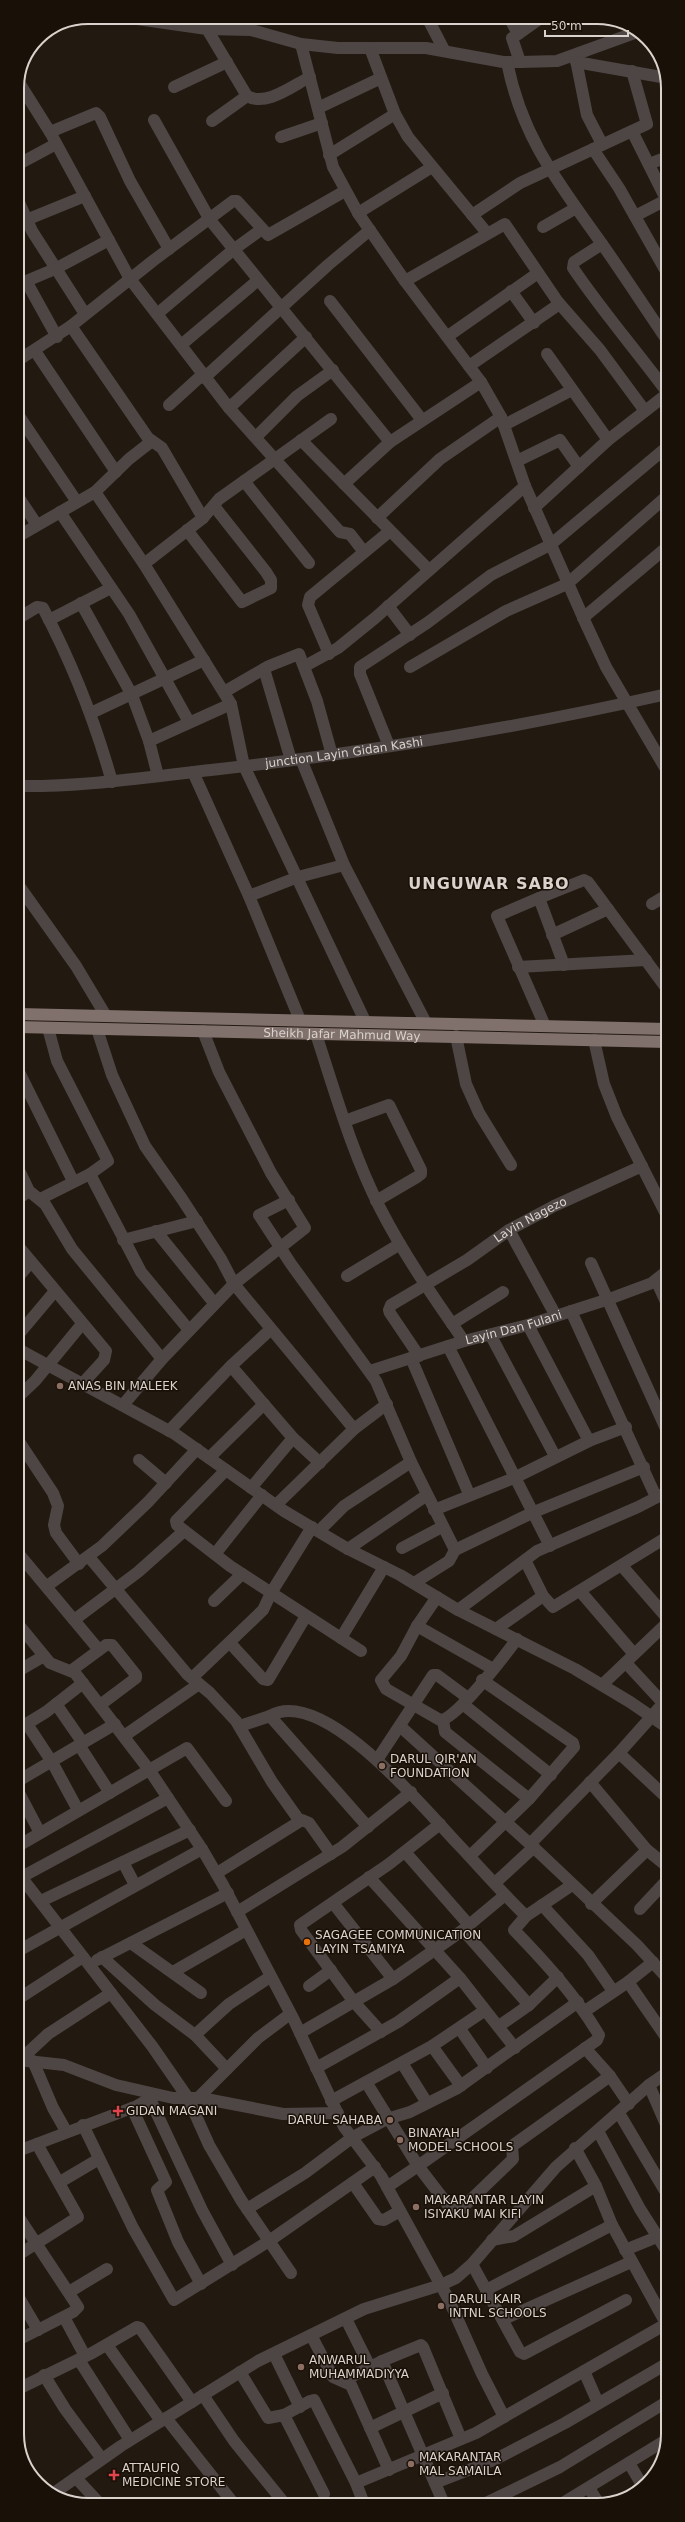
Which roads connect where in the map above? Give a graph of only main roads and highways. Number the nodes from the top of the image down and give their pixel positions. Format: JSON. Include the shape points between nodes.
{"nodes":[{"id":1,"x":24,"y":1014,"type":"edge"},
{"id":2,"x":24,"y":1027,"type":"edge"},
{"id":3,"x":661,"y":1029,"type":"edge"},
{"id":4,"x":661,"y":1042,"type":"edge"}],
"edges":[{"from":1,"to":3,"type":"main road","name":"Sheikh Jafar Mahmud Way"},
{"from":2,"to":4,"type":"main road","name":"Sheikh Jafar Mahmud Way"}]}
